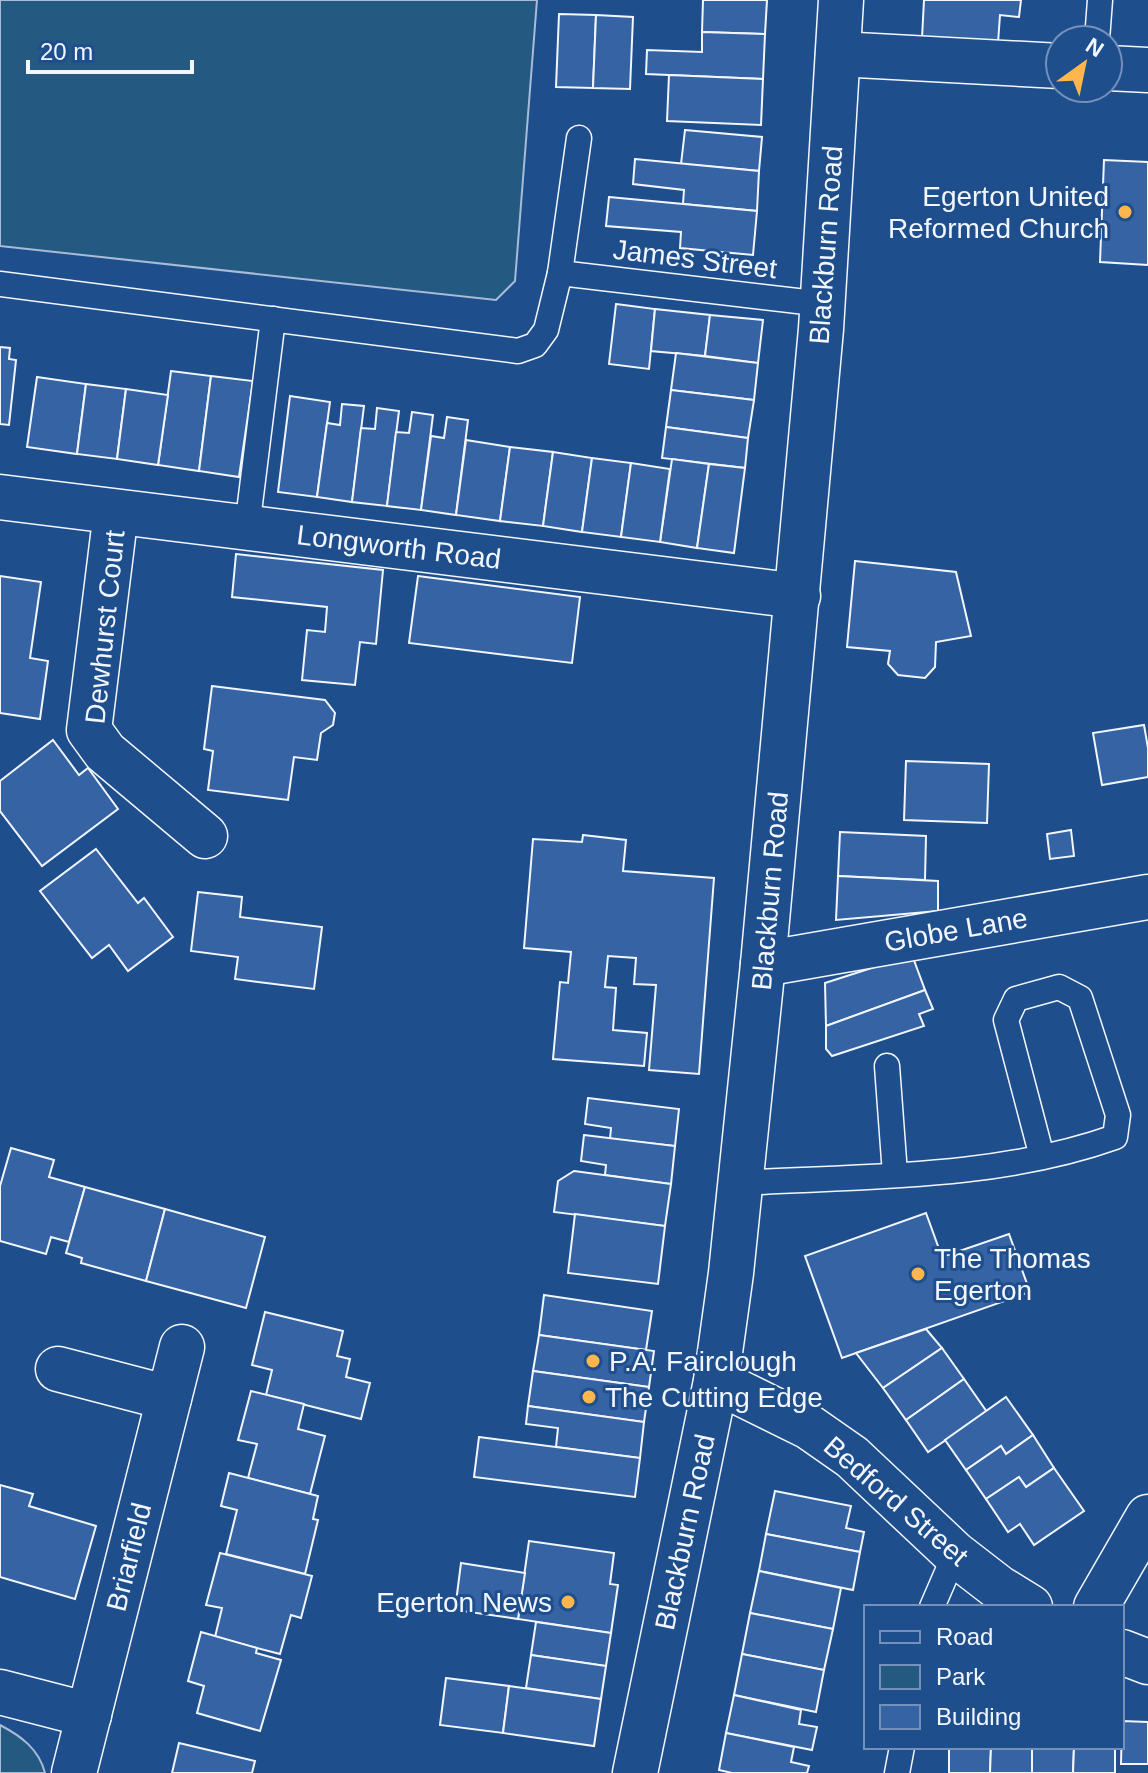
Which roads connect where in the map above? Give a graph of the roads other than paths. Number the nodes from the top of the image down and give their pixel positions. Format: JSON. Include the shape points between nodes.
{"nodes":[{"id":1,"x":841,"y":0,"type":"edge"},
{"id":2,"x":1100,"y":0,"type":"edge"},
{"id":3,"x":1098,"y":24,"type":"edge"},
{"id":4,"x":838,"y":54,"type":"junction"},
{"id":5,"x":1044,"y":65,"type":"edge"},
{"id":6,"x":1124,"y":69,"type":"edge"},
{"id":7,"x":1148,"y":70,"type":"edge"},
{"id":8,"x":579,"y":138,"type":"dead end"},
{"id":9,"x":560,"y":273,"type":"junction"},
{"id":10,"x":0,"y":284,"type":"edge"},
{"id":11,"x":823,"y":304,"type":"junction"},
{"id":12,"x":273,"y":319,"type":"junction"},
{"id":13,"x":0,"y":497,"type":"edge"},
{"id":14,"x":116,"y":512,"type":"junction"},
{"id":15,"x":247,"y":528,"type":"junction"},
{"id":16,"x":798,"y":596,"type":"junction"},
{"id":17,"x":205,"y":836,"type":"dead end"},
{"id":18,"x":1148,"y":897,"type":"edge"},
{"id":19,"x":763,"y":964,"type":"junction"},
{"id":20,"x":887,"y":1066,"type":"dead end"},
{"id":21,"x":1042,"y":1157,"type":"junction"},
{"id":22,"x":895,"y":1174,"type":"junction"},
{"id":23,"x":740,"y":1183,"type":"junction"},
{"id":24,"x":182,"y":1347,"type":"dead end"},
{"id":25,"x":58,"y":1369,"type":"dead end"},
{"id":26,"x":716,"y":1381,"type":"junction"},
{"id":27,"x":169,"y":1398,"type":"junction"},
{"id":28,"x":1148,"y":1517,"type":"edge"},
{"id":29,"x":955,"y":1554,"type":"junction"},
{"id":30,"x":933,"y":1605,"type":"edge"},
{"id":31,"x":1027,"y":1605,"type":"edge"},
{"id":32,"x":1097,"y":1605,"type":"edge"},
{"id":33,"x":1124,"y":1653,"type":"edge"},
{"id":34,"x":1148,"y":1662,"type":"edge"},
{"id":35,"x":0,"y":1692,"type":"edge"},
{"id":36,"x":89,"y":1715,"type":"junction"},
{"id":37,"x":902,"y":1749,"type":"edge"},
{"id":38,"x":74,"y":1773,"type":"edge"},
{"id":39,"x":635,"y":1773,"type":"edge"},
{"id":40,"x":897,"y":1773,"type":"edge"}],
"edges":[{"from":1,"to":4,"type":"main road","name":"Blackburn Road"},
{"from":2,"to":3,"type":"lane"},
{"from":4,"to":5,"type":"main road"},
{"from":4,"to":11,"type":"main road","name":"Blackburn Road"},
{"from":6,"to":7,"type":"main road"},
{"from":8,"to":9,"type":"lane"},
{"from":9,"to":11,"type":"lane","name":"James Street"},
{"from":9,"to":12,"type":"lane","via":[[546,330],[535,345],[518,351]]},
{"from":10,"to":12,"type":"lane"},
{"from":11,"to":16,"type":"main road","name":"Blackburn Road"},
{"from":12,"to":15,"type":"lane"},
{"from":13,"to":14,"type":"main road","name":"Longworth Road"},
{"from":14,"to":15,"type":"main road","name":"Longworth Road"},
{"from":14,"to":17,"type":"main road","name":"Dewhurst Court","via":[[89,730],[105,752]]},
{"from":15,"to":16,"type":"main road","name":"Longworth Road"},
{"from":16,"to":19,"type":"main road","name":"Blackburn Road"},
{"from":18,"to":19,"type":"main road","name":"Globe Lane"},
{"from":19,"to":23,"type":"main road","name":"Blackburn Road"},
{"from":20,"to":22,"type":"lane"},
{"from":21,"to":21,"type":"lane","via":[[1115,1137],[1117,1126],[1118,1115],[1080,998],[1059,987],[1016,999],[1006,1020]]},
{"from":21,"to":22,"type":"lane"},
{"from":22,"to":23,"type":"lane"},
{"from":23,"to":26,"type":"main road","name":"Blackburn Road"},
{"from":24,"to":27,"type":"main road","name":"Briarfield"},
{"from":25,"to":27,"type":"main road"},
{"from":26,"to":29,"type":"main road","name":"Bedford Street","via":[[809,1427],[852,1457]]},
{"from":26,"to":39,"type":"main road","name":"Blackburn Road"},
{"from":27,"to":36,"type":"main road","name":"Briarfield"},
{"from":28,"to":32,"type":"main road"},
{"from":29,"to":30,"type":"lane"},
{"from":29,"to":31,"type":"main road","name":"Bedford Street"},
{"from":33,"to":34,"type":"main road"},
{"from":35,"to":36,"type":"main road"},
{"from":36,"to":38,"type":"main road","name":"Briarfield"},
{"from":37,"to":40,"type":"lane"}]}
